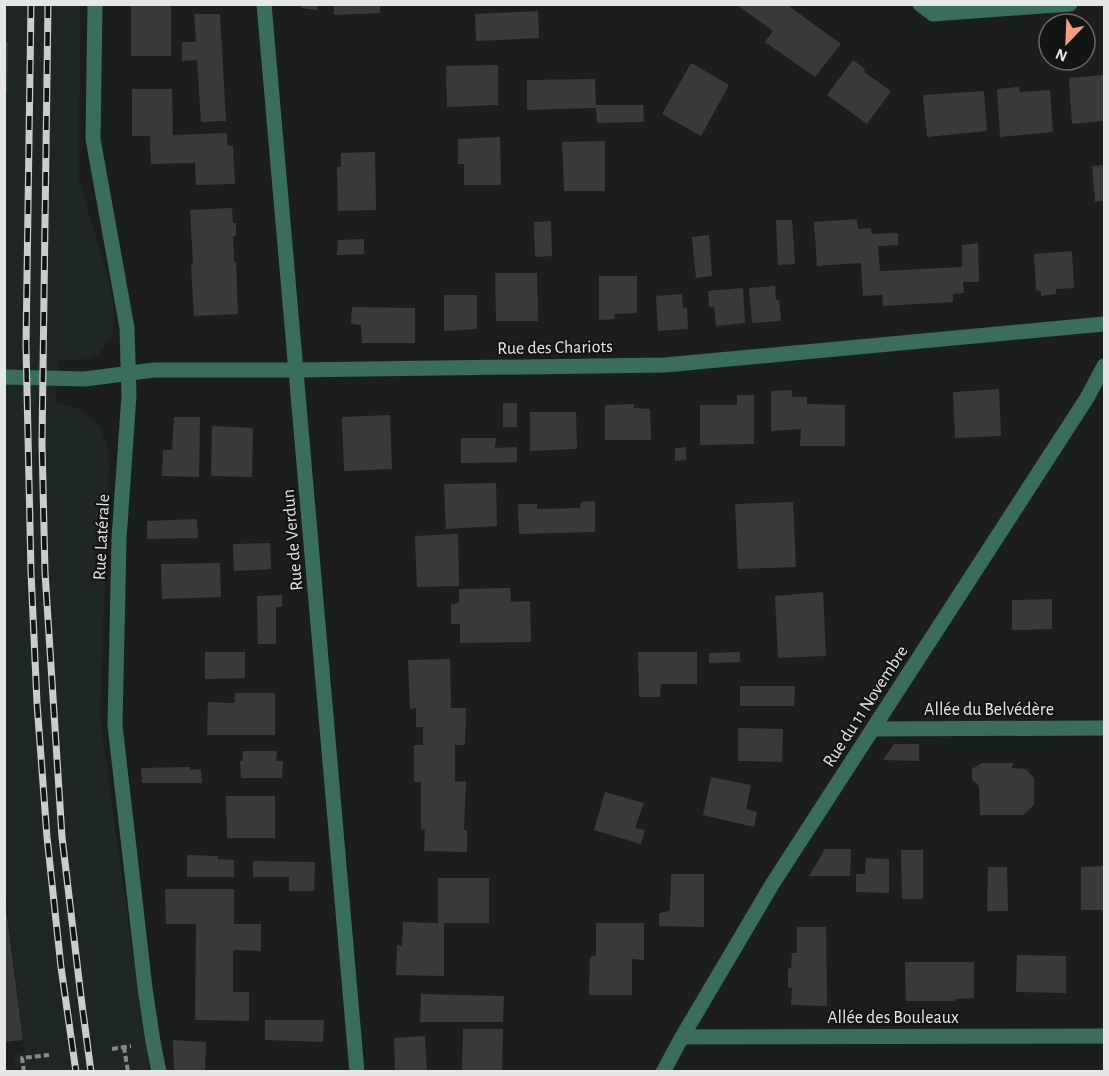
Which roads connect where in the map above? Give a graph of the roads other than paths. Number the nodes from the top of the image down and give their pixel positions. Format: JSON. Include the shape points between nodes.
{"nodes":[{"id":1,"x":95,"y":4,"type":"edge"},
{"id":2,"x":264,"y":4,"type":"edge"},
{"id":3,"x":920,"y":4,"type":"edge"},
{"id":4,"x":1070,"y":4,"type":"edge"},
{"id":5,"x":1104,"y":324,"type":"edge"},
{"id":6,"x":1104,"y":366,"type":"edge"},
{"id":7,"x":296,"y":370,"type":"junction"},
{"id":8,"x":130,"y":373,"type":"junction"},
{"id":9,"x":4,"y":377,"type":"edge"},
{"id":10,"x":1104,"y":728,"type":"edge"},
{"id":11,"x":874,"y":729,"type":"junction"},
{"id":12,"x":1104,"y":1036,"type":"edge"},
{"id":13,"x":682,"y":1037,"type":"junction"},
{"id":14,"x":159,"y":1071,"type":"edge"},
{"id":15,"x":357,"y":1071,"type":"edge"},
{"id":16,"x":663,"y":1071,"type":"edge"}],
"edges":[{"from":1,"to":8,"type":"street","name":"Rue Latérale","via":[[93,140],[128,328]]},
{"from":2,"to":7,"type":"street","name":"Rue de Verdun"},
{"from":3,"to":4,"type":"street","via":[[933,14]]},
{"from":5,"to":7,"type":"street","name":"Rue des Chariots","via":[[664,365]]},
{"from":6,"to":11,"type":"street","name":"Rue du 11 Novembre"},
{"from":7,"to":8,"type":"street","name":"Rue des Chariots"},
{"from":7,"to":15,"type":"street","name":"Rue de Verdun"},
{"from":8,"to":9,"type":"street","name":"Rue des Chariots","via":[[85,379]]},
{"from":8,"to":14,"type":"street","name":"Rue Latérale","via":[[119,539],[115,725],[145,988]]},
{"from":10,"to":11,"type":"street","name":"Allée du Belvédère"},
{"from":11,"to":13,"type":"street","name":"Rue du 11 Novembre","via":[[773,884]]},
{"from":12,"to":13,"type":"street","name":"Allée des Bouleaux"},
{"from":13,"to":16,"type":"street","name":"Rue du 11 Novembre"}]}
